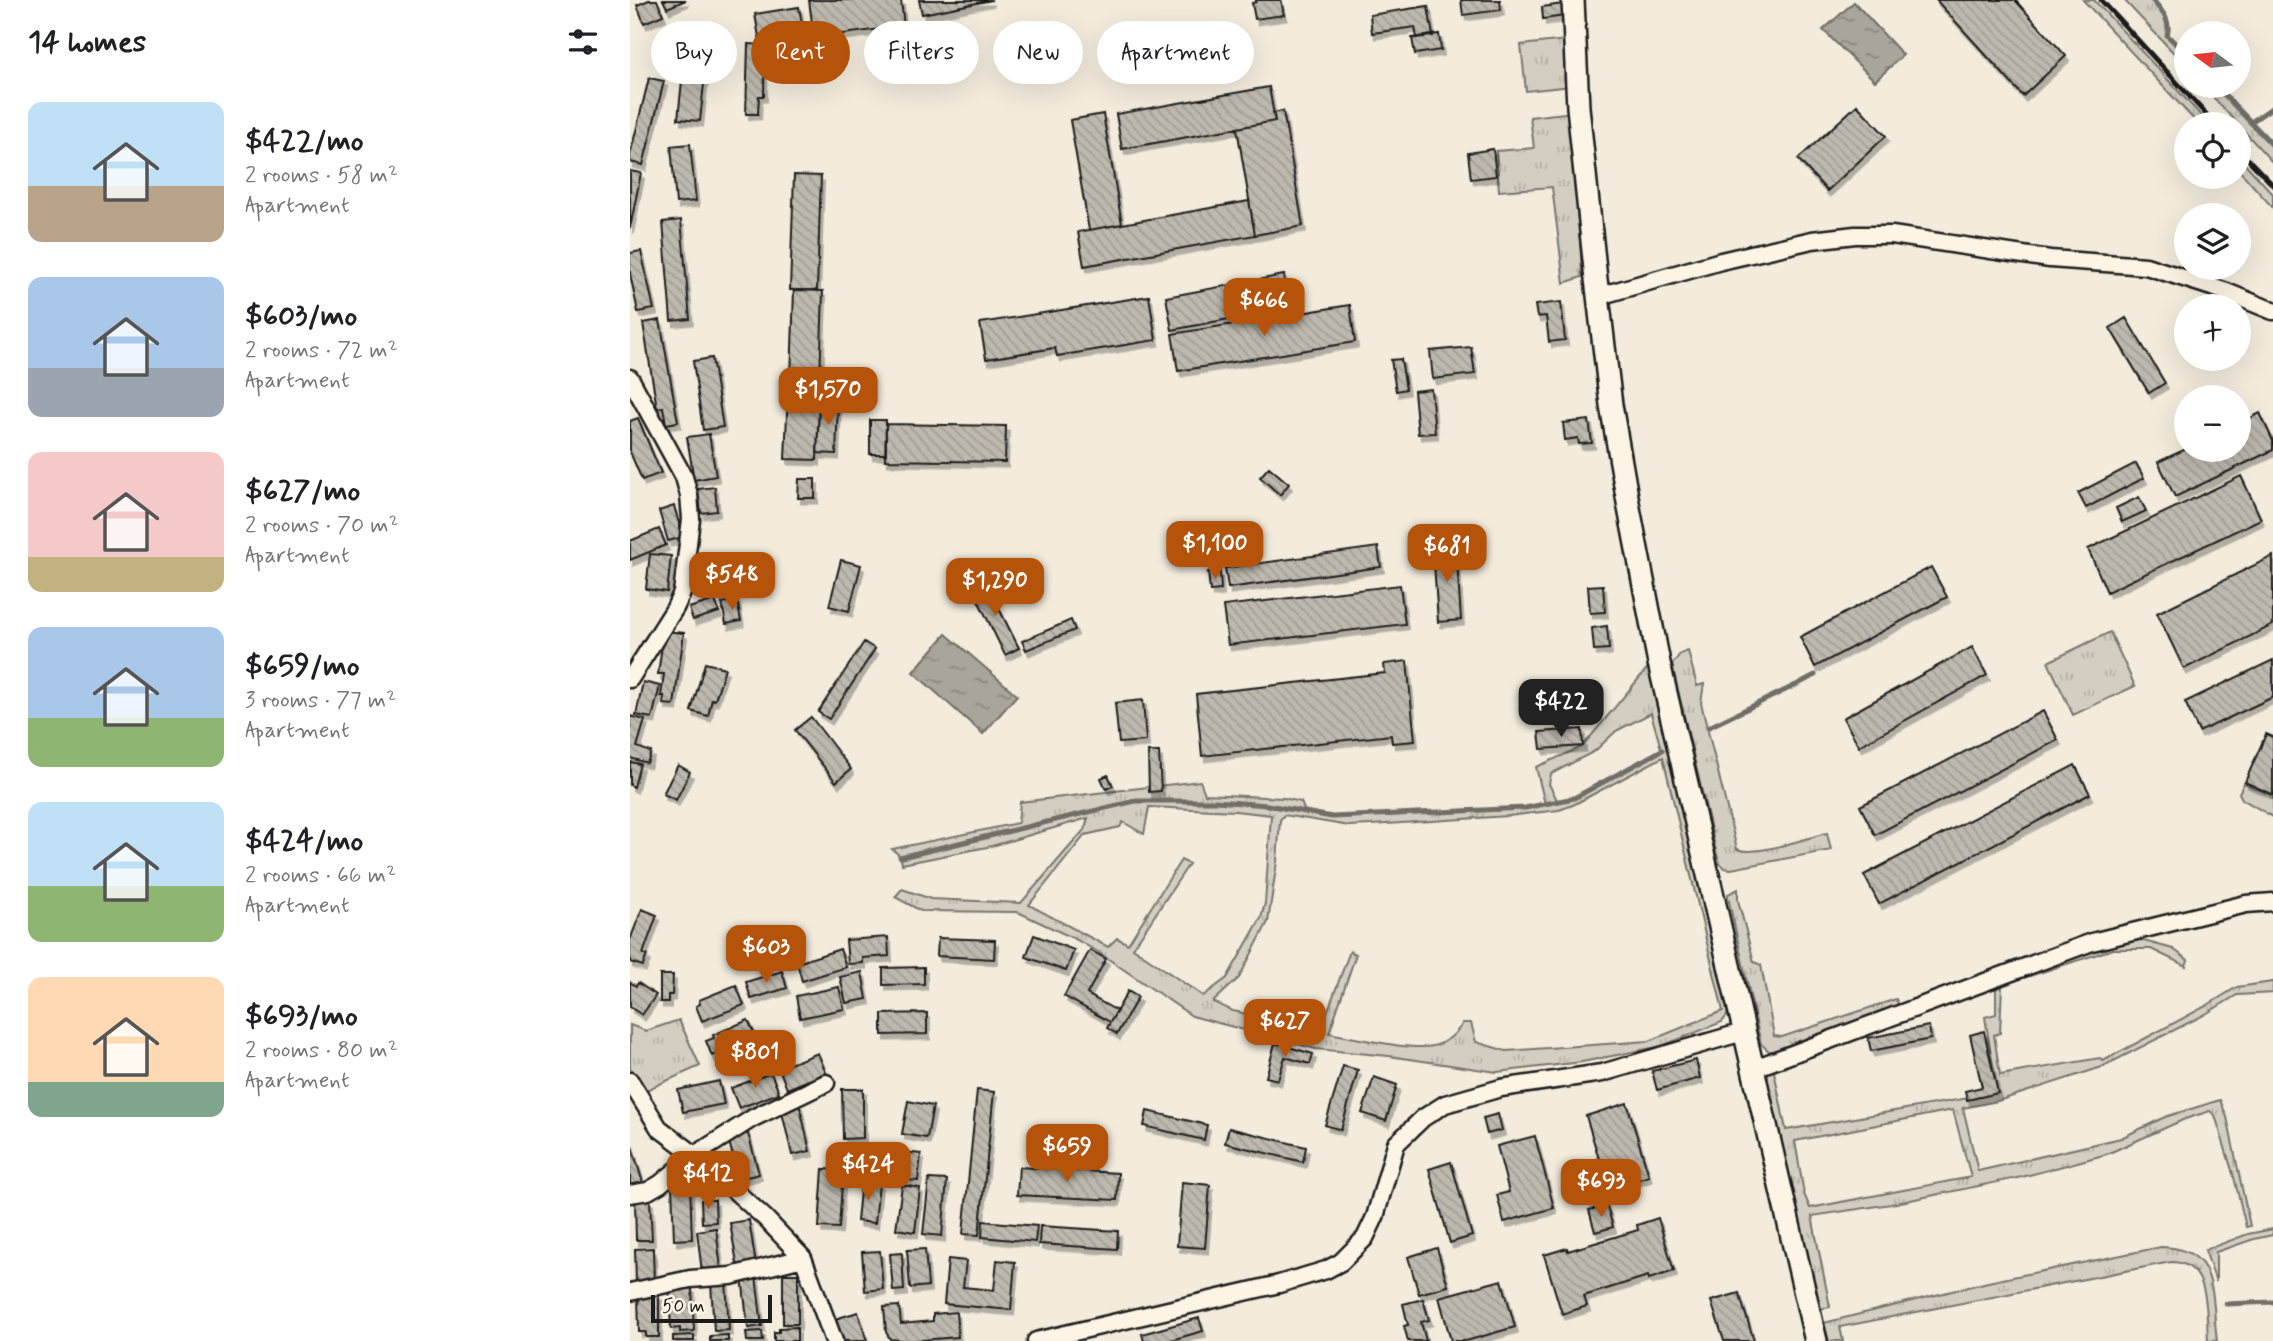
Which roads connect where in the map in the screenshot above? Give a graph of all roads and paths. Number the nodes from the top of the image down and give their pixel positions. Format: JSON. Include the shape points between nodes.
{"nodes":[{"id":1,"x":1573,"y":0,"type":"edge"},
{"id":2,"x":1599,"y":296,"type":"junction"},
{"id":3,"x":2273,"y":312,"type":"edge"},
{"id":4,"x":630,"y":378,"type":"edge"},
{"id":5,"x":630,"y":679,"type":"edge"},
{"id":6,"x":2273,"y":902,"type":"edge"},
{"id":7,"x":1743,"y":1032,"type":"junction"},
{"id":8,"x":1752,"y":1069,"type":"junction"},
{"id":9,"x":630,"y":1081,"type":"edge"},
{"id":10,"x":826,"y":1083,"type":"dead end"},
{"id":11,"x":695,"y":1155,"type":"junction"},
{"id":12,"x":630,"y":1194,"type":"edge"},
{"id":13,"x":803,"y":1258,"type":"junction"},
{"id":14,"x":630,"y":1292,"type":"edge"},
{"id":15,"x":834,"y":1341,"type":"edge"},
{"id":16,"x":1036,"y":1341,"type":"edge"},
{"id":17,"x":1816,"y":1341,"type":"edge"}],
"edges":[{"from":1,"to":2,"type":"street","via":[[1578,107]]},
{"from":2,"to":3,"type":"street","via":[[1812,240],[1892,235],[2050,259],[2146,266]]},
{"from":2,"to":7,"type":"street","via":[[1611,405],[1651,623]]},
{"from":4,"to":5,"type":"street","via":[[684,477],[691,519],[682,593]]},
{"from":6,"to":8,"type":"street","via":[[2246,904],[2092,942]]},
{"from":7,"to":8,"type":"street"},
{"from":7,"to":16,"type":"street","via":[[1602,1073],[1501,1088],[1445,1104],[1396,1144],[1375,1217],[1365,1238],[1341,1262],[1279,1284]]},
{"from":8,"to":17,"type":"street"},
{"from":9,"to":11,"type":"street","via":[[659,1128]]},
{"from":10,"to":11,"type":"street","via":[[753,1118]]},
{"from":11,"to":12,"type":"street","via":[[660,1184]]},
{"from":11,"to":13,"type":"street"},
{"from":13,"to":14,"type":"street","via":[[731,1276]]},
{"from":13,"to":15,"type":"street"}]}
